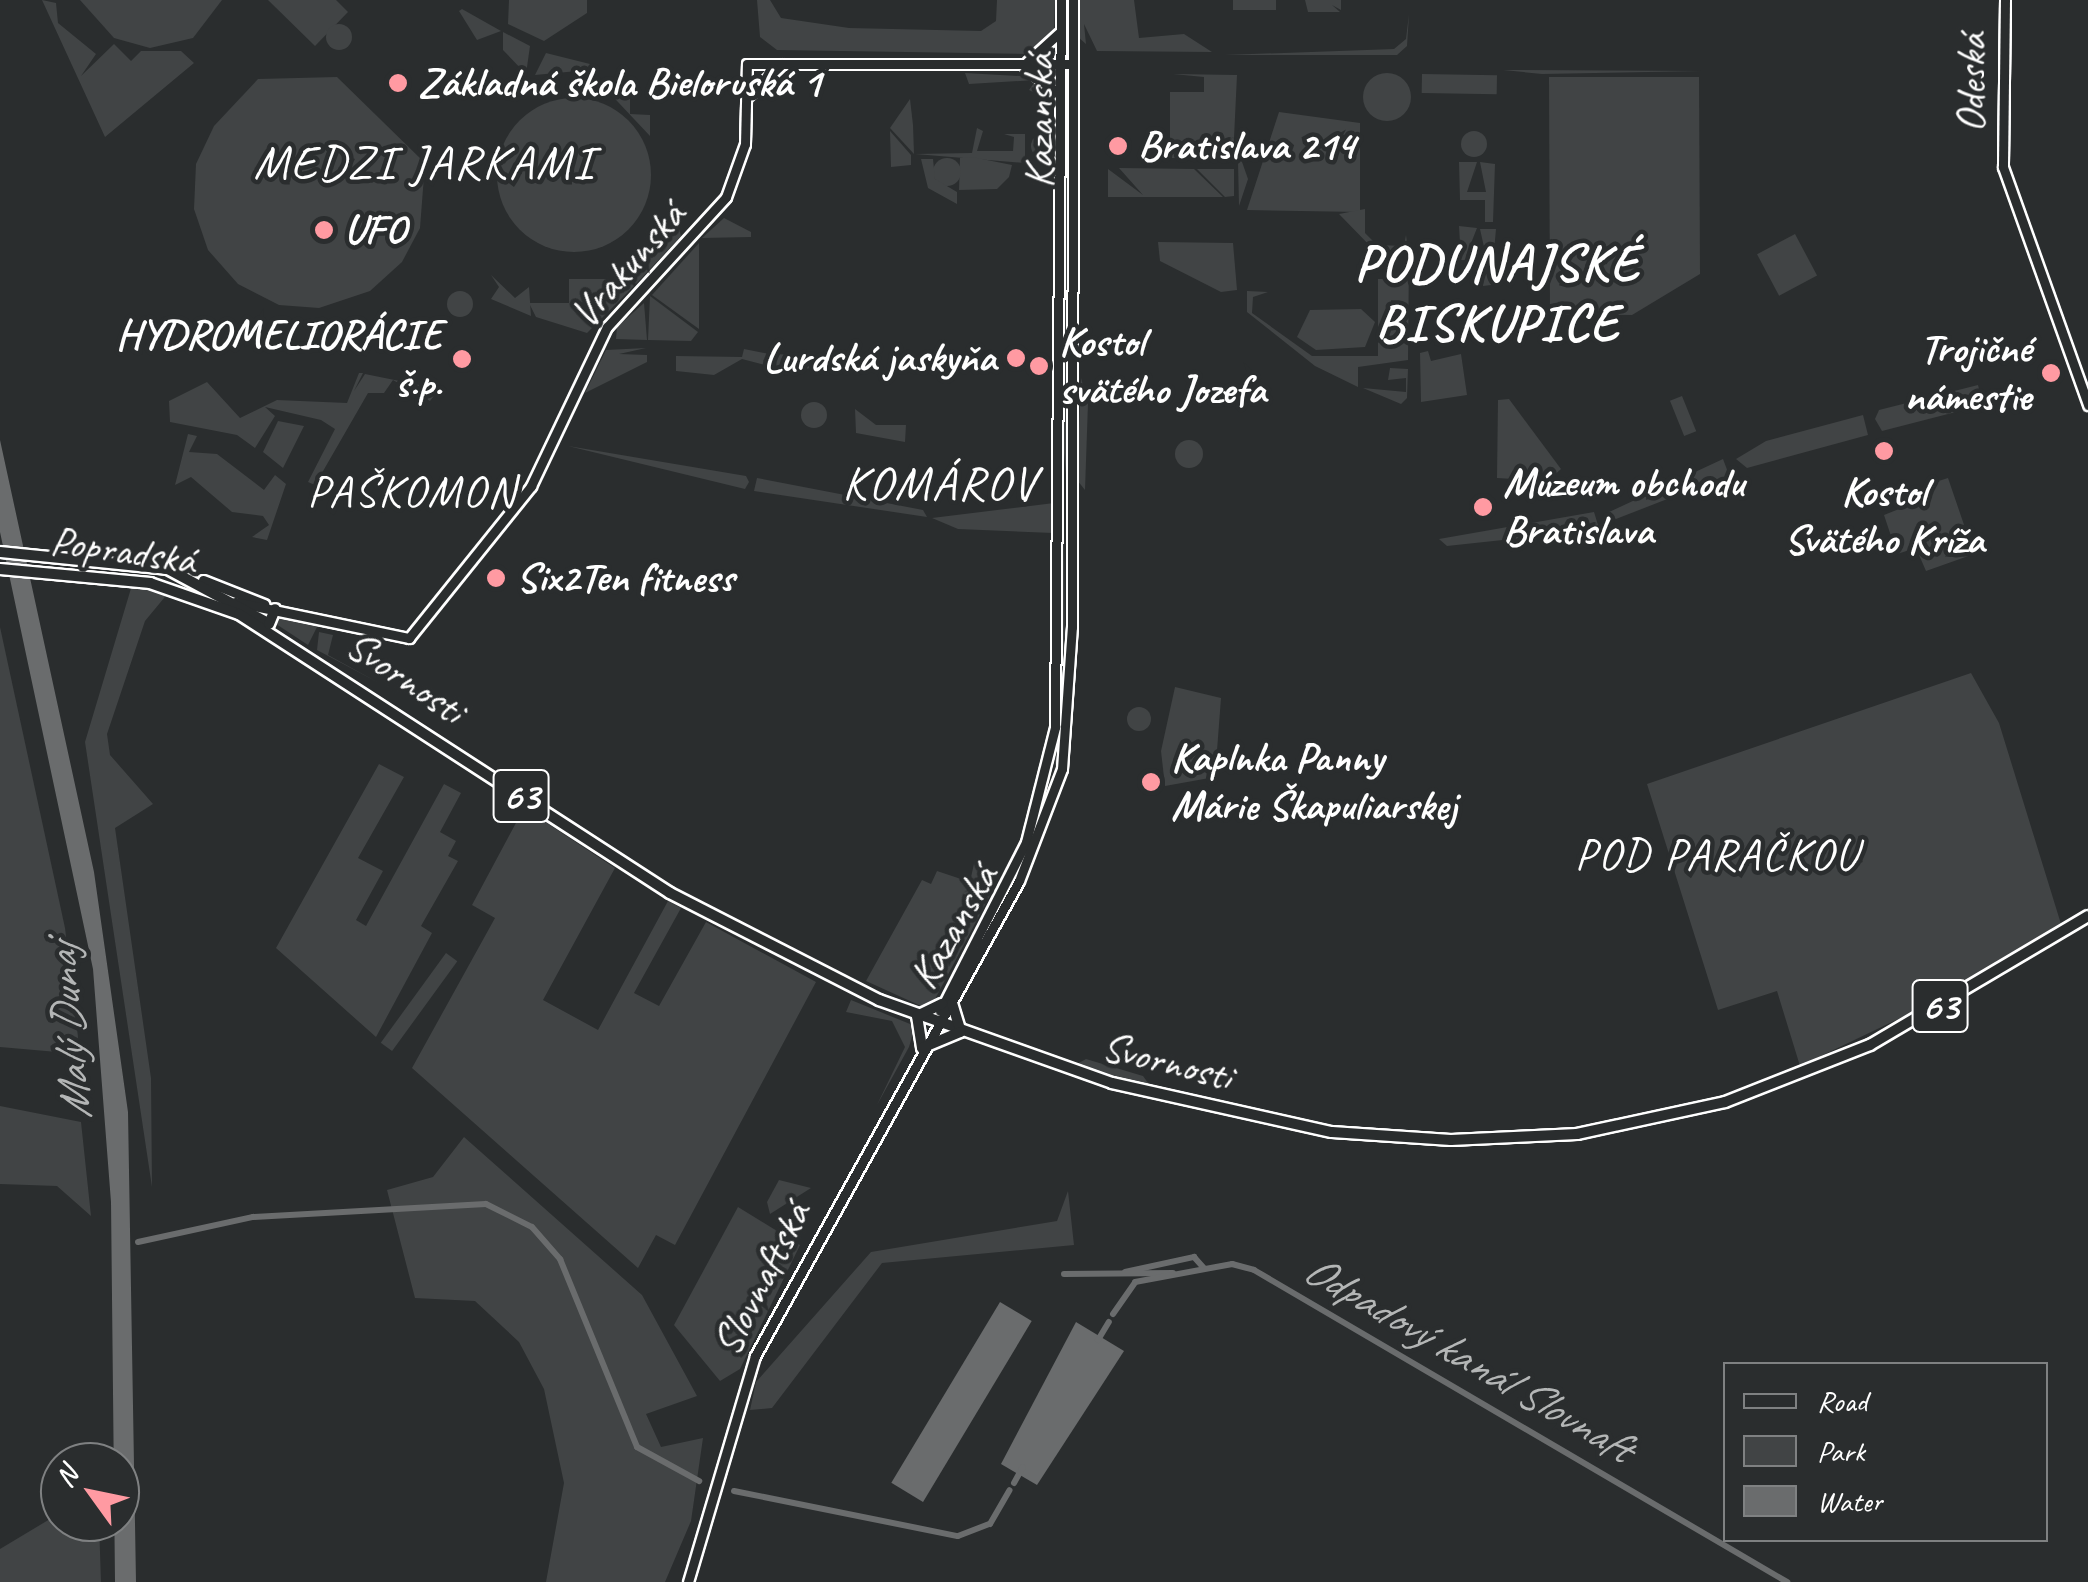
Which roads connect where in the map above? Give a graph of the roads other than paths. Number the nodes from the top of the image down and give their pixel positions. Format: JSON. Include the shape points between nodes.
{"nodes":[{"id":1,"x":1061,"y":0,"type":"edge"},
{"id":2,"x":1072,"y":0,"type":"edge"},
{"id":3,"x":2005,"y":0,"type":"edge"},
{"id":4,"x":1060,"y":31,"type":"junction"},
{"id":5,"x":784,"y":63,"type":"junction"},
{"id":6,"x":1066,"y":64,"type":"junction"},
{"id":7,"x":1020,"y":65,"type":"junction"},
{"id":8,"x":1060,"y":96,"type":"junction"},
{"id":9,"x":747,"y":97,"type":"junction"},
{"id":10,"x":2088,"y":405,"type":"edge"},
{"id":11,"x":0,"y":552,"type":"edge"},
{"id":12,"x":0,"y":568,"type":"edge"},
{"id":13,"x":203,"y":580,"type":"junction"},
{"id":14,"x":188,"y":592,"type":"junction"},
{"id":15,"x":236,"y":602,"type":"junction"},
{"id":16,"x":275,"y":609,"type":"junction"},
{"id":17,"x":269,"y":624,"type":"junction"},
{"id":18,"x":409,"y":638,"type":"joint"},
{"id":19,"x":292,"y":642,"type":"junction"},
{"id":20,"x":2088,"y":916,"type":"edge"},
{"id":21,"x":947,"y":1003,"type":"junction"},
{"id":22,"x":916,"y":1016,"type":"junction"},
{"id":23,"x":936,"y":1023,"type":"junction"},
{"id":24,"x":961,"y":1032,"type":"junction"},
{"id":25,"x":922,"y":1048,"type":"junction"},
{"id":26,"x":688,"y":1582,"type":"edge"}],
"edges":[{"from":1,"to":4,"type":"main road","name":"Kazanská"},
{"from":2,"to":6,"type":"main road","name":"Kazanská"},
{"from":3,"to":10,"type":"main road","name":"Odeská","via":[[2003,167]]},
{"from":4,"to":6,"type":"main road","name":"Kazanská"},
{"from":4,"to":7,"type":"main road"},
{"from":5,"to":7,"type":"main road"},
{"from":5,"to":9,"type":"main road"},
{"from":5,"to":9,"type":"main road","name":"Vrakunská","via":[[746,64]]},
{"from":6,"to":7,"type":"main road"},
{"from":6,"to":8,"type":"main road","name":"Kazanská"},
{"from":6,"to":21,"type":"main road","name":"Kazanská","via":[[1064,752],[1033,853]]},
{"from":7,"to":8,"type":"main road"},
{"from":8,"to":21,"type":"main road","name":"Kazanská","via":[[1055,727],[1026,842]]},
{"from":9,"to":18,"type":"main road","name":"Vrakunská","via":[[745,144],[724,202],[607,328],[532,486]]},
{"from":11,"to":13,"type":"main road","name":"Popradská","number":"63","via":[[128,560]]},
{"from":12,"to":14,"type":"main road","name":"Popradská","number":"63"},
{"from":13,"to":15,"type":"main road","name":"Popradská","number":"63"},
{"from":13,"to":16,"type":"main road","name":"Popradská"},
{"from":14,"to":15,"type":"main road","name":"Popradská"},
{"from":14,"to":19,"type":"main road","name":"Svornosti","number":"63"},
{"from":15,"to":16,"type":"main road","name":"Popradská"},
{"from":15,"to":17,"type":"main road","name":"Svornosti","number":"63"},
{"from":16,"to":17,"type":"main road"},
{"from":16,"to":18,"type":"main road","name":"Popradská"},
{"from":17,"to":19,"type":"main road","name":"Svornosti","number":"63"},
{"from":19,"to":22,"type":"main road","name":"Svornosti","number":"63","via":[[670,893]]},
{"from":20,"to":24,"type":"main road","name":"Svornosti","number":"63","via":[[1823,1066],[1680,1114],[1577,1134],[1451,1140],[1332,1132],[1112,1083]]},
{"from":21,"to":22,"type":"main road"},
{"from":21,"to":23,"type":"main road","name":"Kazanská"},
{"from":21,"to":24,"type":"main road"},
{"from":22,"to":23,"type":"main road","name":"Svornosti","number":"63"},
{"from":22,"to":25,"type":"main road"},
{"from":23,"to":24,"type":"main road","name":"Svornosti","number":"63"},
{"from":23,"to":25,"type":"main road","name":"Slovnaftská"},
{"from":24,"to":25,"type":"main road"},
{"from":25,"to":26,"type":"main road","name":"Slovnaftská","via":[[755,1356]]}]}
